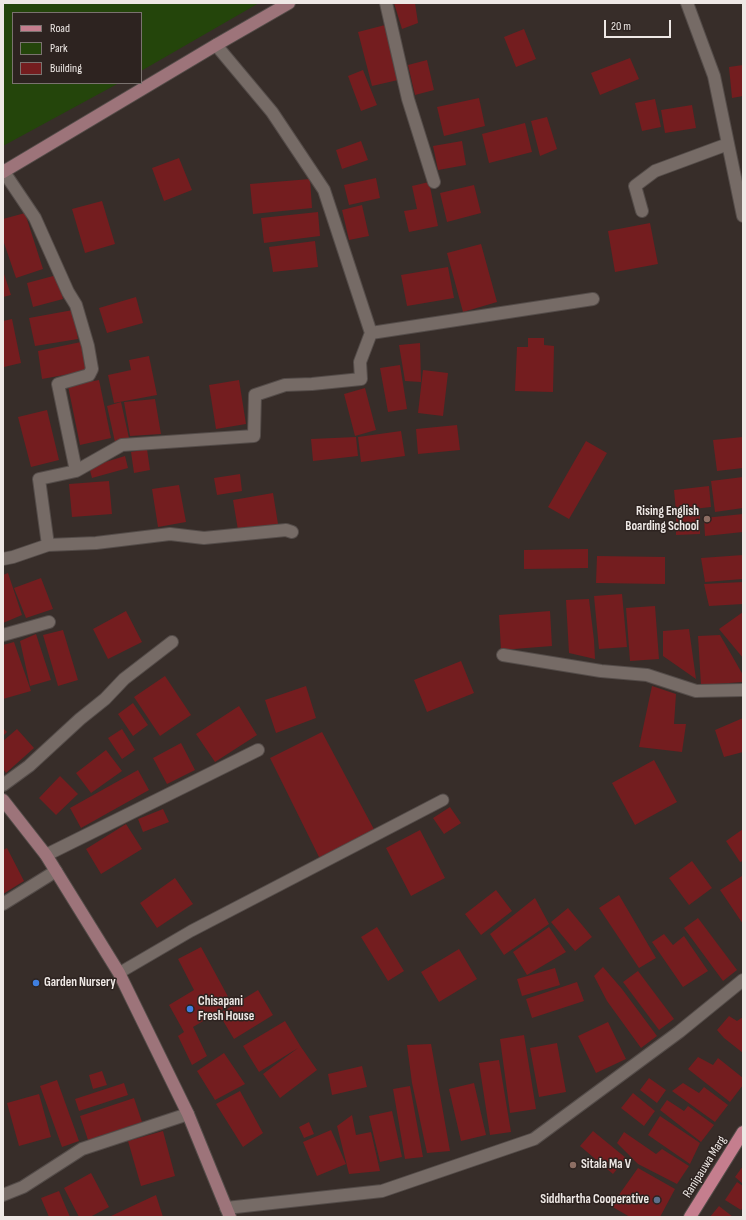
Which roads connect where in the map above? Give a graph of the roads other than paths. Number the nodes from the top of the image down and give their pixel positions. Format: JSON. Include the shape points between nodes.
{"nodes":[{"id":1,"x":289,"y":3,"type":"edge"},
{"id":2,"x":386,"y":3,"type":"edge"},
{"id":3,"x":687,"y":3,"type":"edge"},
{"id":4,"x":216,"y":45,"type":"junction"},
{"id":5,"x":728,"y":144,"type":"junction"},
{"id":6,"x":4,"y":172,"type":"edge"},
{"id":7,"x":434,"y":182,"type":"dead end"},
{"id":8,"x":642,"y":210,"type":"dead end"},
{"id":9,"x":743,"y":216,"type":"edge"},
{"id":10,"x":593,"y":299,"type":"dead end"},
{"id":11,"x":371,"y":333,"type":"junction"},
{"id":12,"x":76,"y":470,"type":"junction"},
{"id":13,"x":292,"y":532,"type":"dead end"},
{"id":14,"x":48,"y":545,"type":"junction"},
{"id":15,"x":3,"y":559,"type":"edge"},
{"id":16,"x":49,"y":622,"type":"dead end"},
{"id":17,"x":3,"y":635,"type":"edge"},
{"id":18,"x":172,"y":642,"type":"dead end"},
{"id":19,"x":503,"y":655,"type":"dead end"},
{"id":20,"x":743,"y":690,"type":"edge"},
{"id":21,"x":258,"y":750,"type":"dead end"},
{"id":22,"x":3,"y":785,"type":"edge"},
{"id":23,"x":3,"y":800,"type":"edge"},
{"id":24,"x":443,"y":800,"type":"dead end"},
{"id":25,"x":46,"y":855,"type":"junction"},
{"id":26,"x":56,"y":871,"type":"junction"},
{"id":27,"x":3,"y":904,"type":"edge"},
{"id":28,"x":119,"y":973,"type":"junction"},
{"id":29,"x":743,"y":980,"type":"edge"},
{"id":30,"x":188,"y":1114,"type":"junction"},
{"id":31,"x":743,"y":1132,"type":"edge"},
{"id":32,"x":3,"y":1195,"type":"edge"},
{"id":33,"x":228,"y":1212,"type":"edge"},
{"id":34,"x":690,"y":1217,"type":"edge"}],
"edges":[{"from":1,"to":4,"type":"main road"},
{"from":2,"to":7,"type":"street","via":[[408,99]]},
{"from":3,"to":5,"type":"street","via":[[714,76]]},
{"from":4,"to":6,"type":"main road"},
{"from":4,"to":11,"type":"street","via":[[272,112],[324,190]]},
{"from":5,"to":8,"type":"street","via":[[655,171],[635,186]]},
{"from":5,"to":9,"type":"street"},
{"from":6,"to":12,"type":"street","via":[[35,218],[76,305],[88,346],[92,369],[89,375],[58,384]]},
{"from":10,"to":11,"type":"street"},
{"from":11,"to":12,"type":"street","via":[[360,362],[361,379],[286,385],[255,395],[254,436],[122,445]]},
{"from":12,"to":14,"type":"street","via":[[38,479]]},
{"from":13,"to":14,"type":"street","via":[[286,530],[204,538],[170,534],[96,543]]},
{"from":14,"to":15,"type":"street","via":[[13,558]]},
{"from":16,"to":17,"type":"street"},
{"from":18,"to":22,"type":"street","via":[[124,679],[29,766]]},
{"from":19,"to":20,"type":"street","via":[[601,671],[647,675],[696,691]]},
{"from":21,"to":25,"type":"street"},
{"from":23,"to":25,"type":"main road"},
{"from":24,"to":28,"type":"lane","via":[[191,931]]},
{"from":25,"to":26,"type":"main road"},
{"from":26,"to":27,"type":"street"},
{"from":26,"to":28,"type":"main road"},
{"from":28,"to":30,"type":"main road"},
{"from":29,"to":33,"type":"street","via":[[679,1032],[534,1139],[382,1191]]},
{"from":30,"to":32,"type":"street","via":[[82,1149],[23,1187]]},
{"from":30,"to":33,"type":"main road"},
{"from":31,"to":34,"type":"main road","name":"Ranipauwa Marg"}]}
